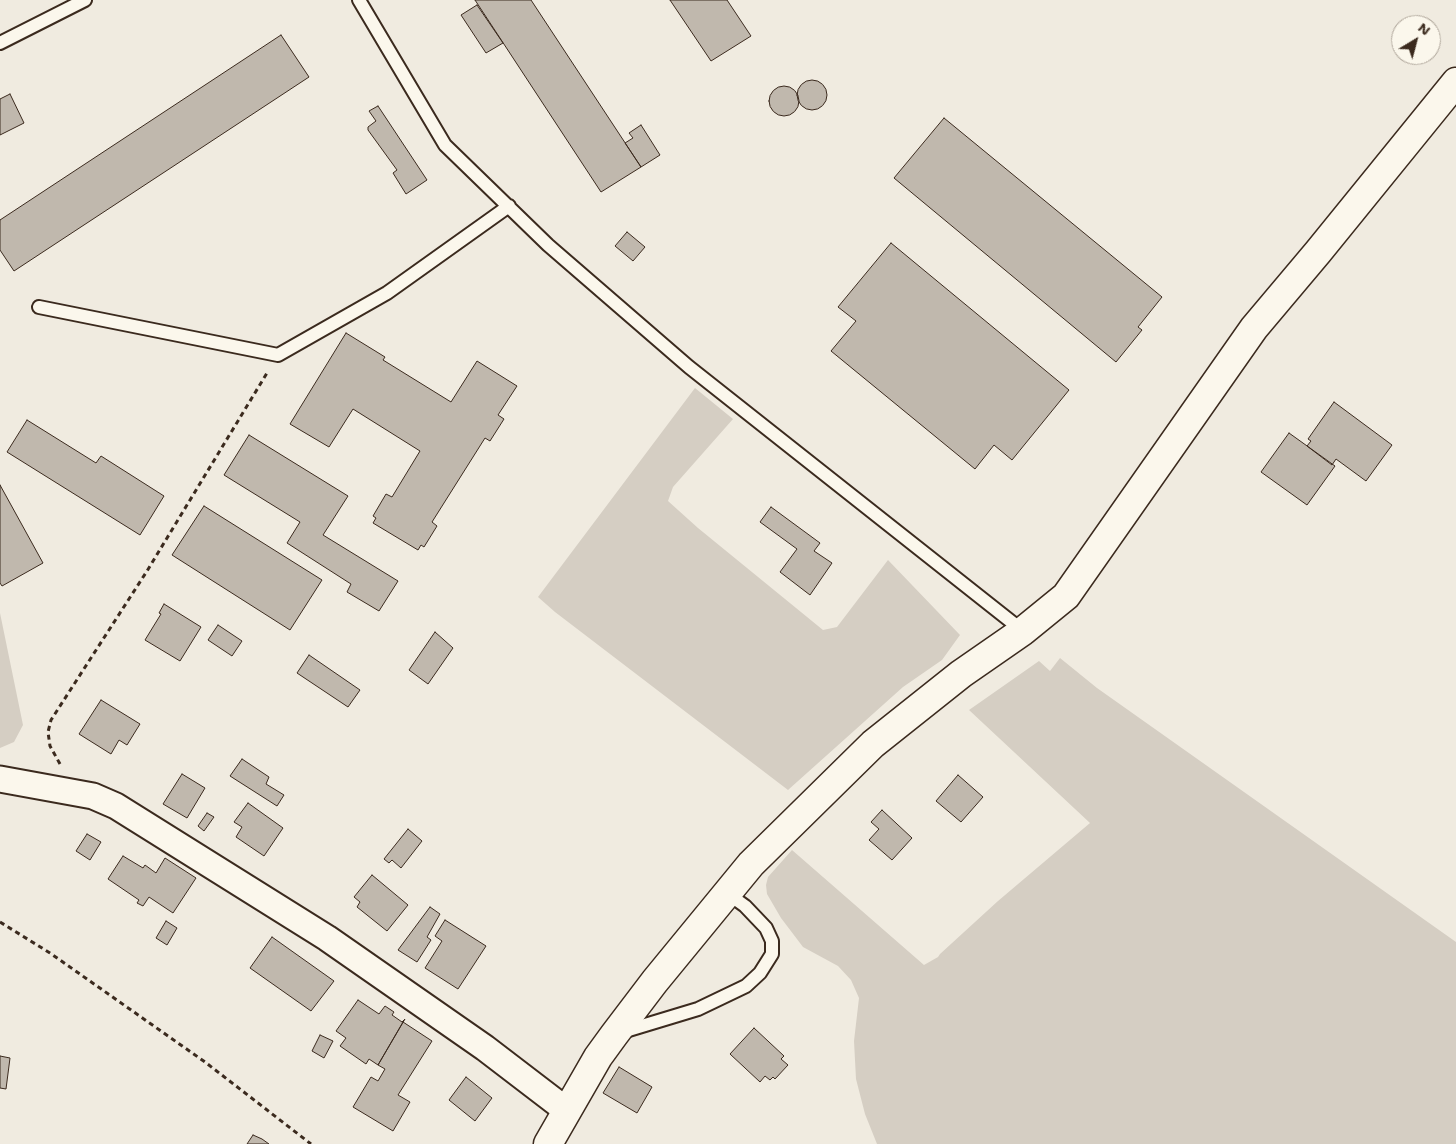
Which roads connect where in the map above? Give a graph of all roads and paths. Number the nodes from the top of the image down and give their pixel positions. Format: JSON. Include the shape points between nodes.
{"nodes":[{"id":1,"x":85,"y":0,"type":"edge"},
{"id":2,"x":359,"y":0,"type":"edge"},
{"id":3,"x":0,"y":43,"type":"edge"},
{"id":4,"x":1456,"y":82,"type":"edge"},
{"id":5,"x":509,"y":206,"type":"junction"},
{"id":6,"x":39,"y":307,"type":"dead end"},
{"id":7,"x":278,"y":355,"type":"junction"},
{"id":8,"x":1023,"y":631,"type":"junction"},
{"id":9,"x":0,"y":779,"type":"edge"},
{"id":10,"x":93,"y":796,"type":"junction"},
{"id":11,"x":727,"y":892,"type":"junction"},
{"id":12,"x":0,"y":922,"type":"edge"},
{"id":13,"x":614,"y":1035,"type":"junction"},
{"id":14,"x":566,"y":1110,"type":"junction"},
{"id":15,"x":311,"y":1144,"type":"edge"},
{"id":16,"x":548,"y":1144,"type":"edge"}],
"edges":[{"from":1,"to":3,"type":"lane"},
{"from":2,"to":5,"type":"lane","via":[[446,145]]},
{"from":4,"to":8,"type":"street","via":[[1254,328],[1066,596]]},
{"from":5,"to":7,"type":"lane","via":[[387,293]]},
{"from":5,"to":8,"type":"lane","via":[[548,245],[689,367]]},
{"from":6,"to":7,"type":"lane"},
{"from":7,"to":10,"type":"path","via":[[52,720],[48,732],[50,746],[59,764]]},
{"from":8,"to":11,"type":"street","via":[[961,674],[873,744],[751,864]]},
{"from":9,"to":10,"type":"street"},
{"from":10,"to":14,"type":"street","via":[[116,806],[327,938],[485,1048]]},
{"from":11,"to":13,"type":"street"},
{"from":11,"to":13,"type":"lane","via":[[761,922],[772,941],[772,954],[760,973],[746,986],[698,1009]]},
{"from":12,"to":15,"type":"path","via":[[50,953],[205,1062]]},
{"from":13,"to":14,"type":"street"},
{"from":14,"to":16,"type":"street"}]}
